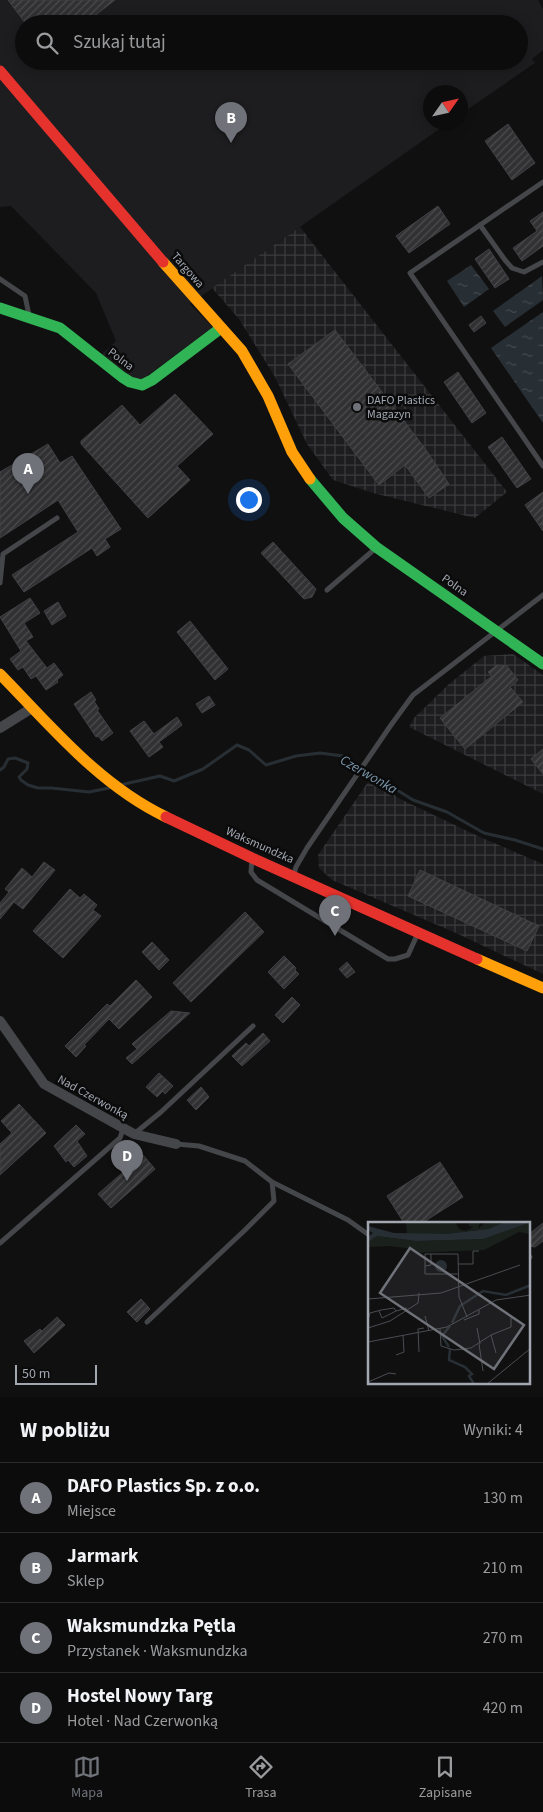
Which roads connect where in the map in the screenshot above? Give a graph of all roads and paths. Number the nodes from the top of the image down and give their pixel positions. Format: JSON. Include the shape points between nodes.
{"nodes":[{"id":1,"x":0,"y":71,"type":"edge"},
{"id":2,"x":543,"y":182,"type":"edge"},
{"id":3,"x":480,"y":225,"type":"junction"},
{"id":4,"x":543,"y":262,"type":"edge"},
{"id":5,"x":0,"y":279,"type":"edge"},
{"id":6,"x":0,"y":308,"type":"edge"},
{"id":7,"x":29,"y":316,"type":"junction"},
{"id":8,"x":221,"y":328,"type":"junction"},
{"id":9,"x":543,"y":466,"type":"edge"},
{"id":10,"x":330,"y":504,"type":"joint"},
{"id":11,"x":57,"y":518,"type":"dead end"},
{"id":12,"x":376,"y":547,"type":"junction"},
{"id":13,"x":0,"y":583,"type":"edge"},
{"id":14,"x":327,"y":590,"type":"dead end"},
{"id":15,"x":543,"y":595,"type":"edge"},
{"id":16,"x":495,"y":632,"type":"junction"},
{"id":17,"x":543,"y":664,"type":"edge"},
{"id":18,"x":0,"y":674,"type":"edge"},
{"id":19,"x":32,"y":708,"type":"junction"},
{"id":20,"x":0,"y":728,"type":"edge"},
{"id":21,"x":252,"y":858,"type":"junction"},
{"id":22,"x":293,"y":876,"type":"junction"},
{"id":23,"x":418,"y":932,"type":"junction"},
{"id":24,"x":543,"y":988,"type":"edge"},
{"id":25,"x":0,"y":1021,"type":"edge"},
{"id":26,"x":253,"y":1026,"type":"dead end"},
{"id":27,"x":123,"y":1128,"type":"junction"},
{"id":28,"x":134,"y":1134,"type":"junction"},
{"id":29,"x":176,"y":1144,"type":"joint"},
{"id":30,"x":272,"y":1182,"type":"junction"},
{"id":31,"x":368,"y":1234,"type":"edge"},
{"id":32,"x":0,"y":1243,"type":"edge"},
{"id":33,"x":147,"y":1322,"type":"dead end"}],
"edges":[{"from":1,"to":8,"type":"street","name":"Targowa"},
{"from":2,"to":3,"type":"lane"},
{"from":3,"to":4,"type":"lane","via":[[512,268],[524,272]]},
{"from":3,"to":9,"type":"lane","via":[[410,273]]},
{"from":5,"to":7,"type":"lane","via":[[25,296]]},
{"from":6,"to":7,"type":"street","name":"Polna"},
{"from":7,"to":8,"type":"street","name":"Polna","via":[[60,328],[122,377],[142,384],[152,380]]},
{"from":8,"to":10,"type":"street","name":"Targowa","via":[[242,351],[268,396],[292,452]]},
{"from":10,"to":12,"type":"street","name":"Polna"},
{"from":11,"to":13,"type":"lane","via":[[3,554]]},
{"from":12,"to":14,"type":"lane"},
{"from":12,"to":16,"type":"street","name":"Polna"},
{"from":15,"to":16,"type":"lane"},
{"from":16,"to":17,"type":"street","name":"Polna"},
{"from":16,"to":22,"type":"lane","via":[[413,695],[307,848]]},
{"from":18,"to":19,"type":"street","name":"Waksmundzka"},
{"from":19,"to":20,"type":"street"},
{"from":19,"to":21,"type":"street","name":"Waksmundzka","via":[[86,762],[126,793],[158,813]]},
{"from":21,"to":22,"type":"street","name":"Waksmundzka"},
{"from":21,"to":23,"type":"lane","via":[[251,872],[257,880],[388,959],[408,955]]},
{"from":22,"to":23,"type":"street","name":"Waksmundzka"},
{"from":23,"to":24,"type":"street","name":"Waksmundzka"},
{"from":25,"to":27,"type":"street","name":"Nad Czerwonką","via":[[44,1084]]},
{"from":26,"to":28,"type":"lane"},
{"from":27,"to":28,"type":"street","name":"Nad Czerwonką"},
{"from":27,"to":32,"type":"lane","via":[[120,1138]]},
{"from":28,"to":29,"type":"street","name":"Nad Czerwonką"},
{"from":29,"to":30,"type":"lane","via":[[199,1146],[245,1161]]},
{"from":30,"to":31,"type":"lane","via":[[348,1220]]},
{"from":30,"to":33,"type":"lane","via":[[274,1201]]}]}
